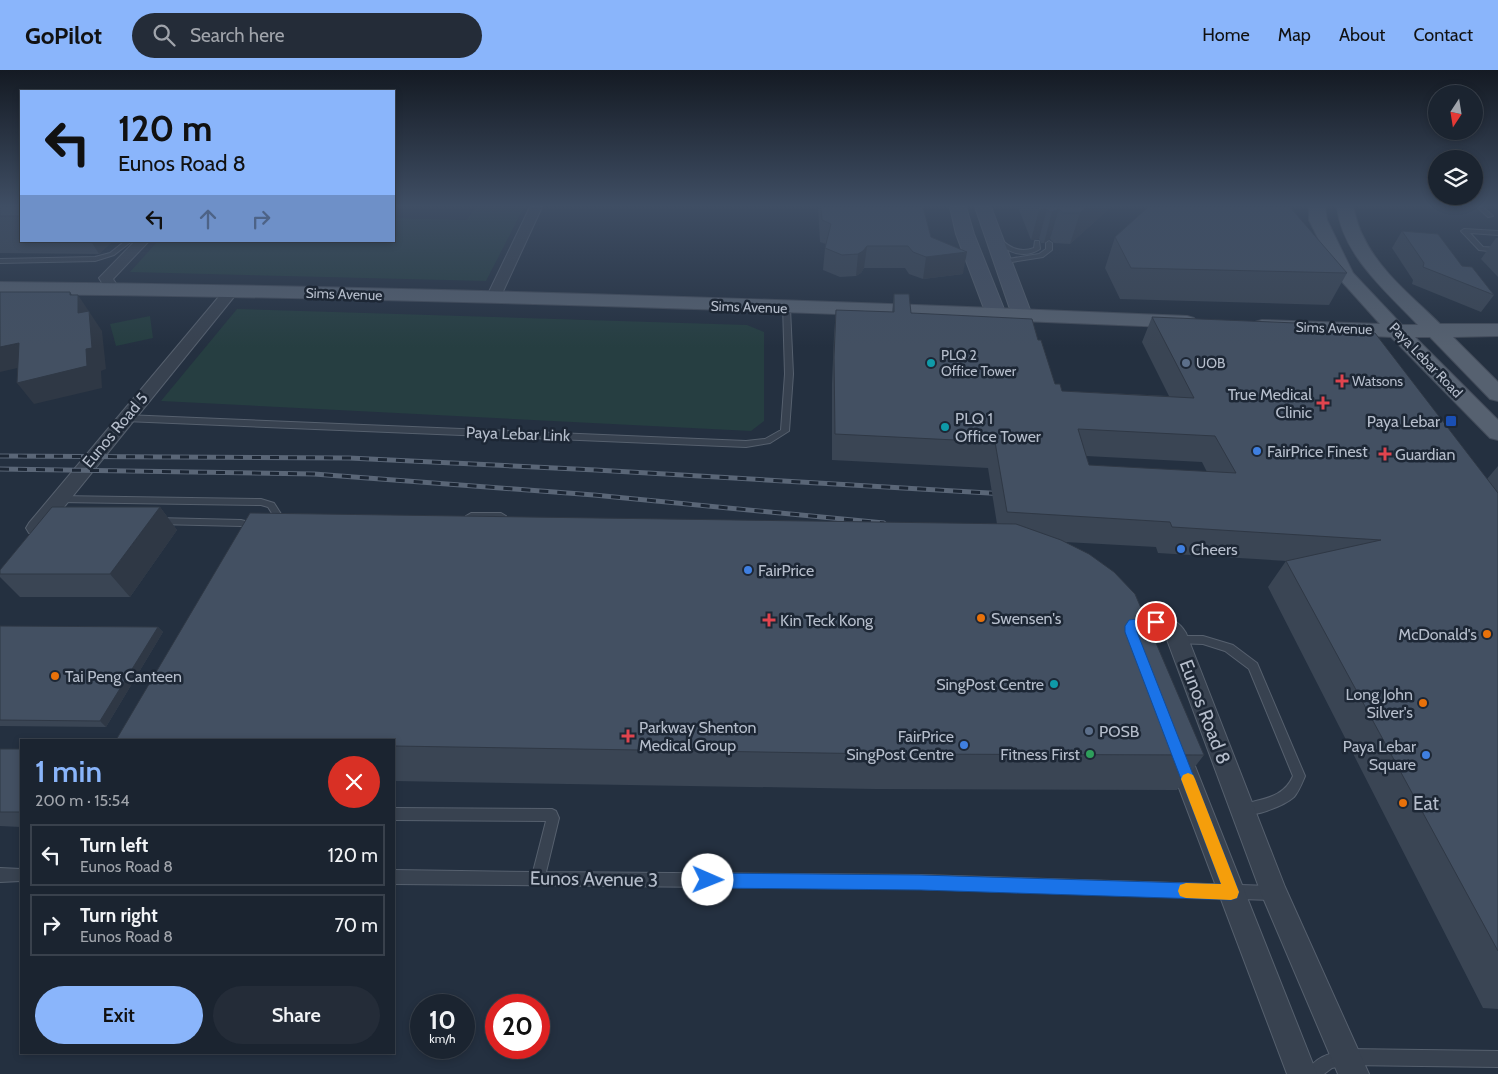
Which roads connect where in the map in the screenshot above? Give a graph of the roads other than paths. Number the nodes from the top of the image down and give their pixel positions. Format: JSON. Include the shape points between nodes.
{"nodes":[{"id":1,"x":112,"y":254,"type":"edge"},
{"id":2,"x":130,"y":254,"type":"edge"},
{"id":3,"x":514,"y":254,"type":"edge"},
{"id":4,"x":973,"y":254,"type":"edge"},
{"id":5,"x":1000,"y":254,"type":"edge"},
{"id":6,"x":1044,"y":254,"type":"edge"},
{"id":7,"x":1334,"y":254,"type":"edge"},
{"id":8,"x":1366,"y":254,"type":"edge"},
{"id":9,"x":0,"y":262,"type":"edge"},
{"id":10,"x":1007,"y":273,"type":"junction"},
{"id":11,"x":0,"y":288,"type":"edge"},
{"id":12,"x":112,"y":288,"type":"junction"},
{"id":13,"x":232,"y":290,"type":"junction"},
{"id":14,"x":493,"y":298,"type":"junction"},
{"id":15,"x":786,"y":308,"type":"junction"},
{"id":16,"x":996,"y":314,"type":"junction"},
{"id":17,"x":1022,"y":315,"type":"junction"},
{"id":18,"x":1210,"y":324,"type":"edge"},
{"id":19,"x":1239,"y":325,"type":"edge"},
{"id":20,"x":1298,"y":327,"type":"junction"},
{"id":21,"x":1498,"y":330,"type":"edge"},
{"id":22,"x":1397,"y":331,"type":"junction"},
{"id":23,"x":1435,"y":331,"type":"junction"},
{"id":24,"x":1365,"y":350,"type":"edge"},
{"id":25,"x":1487,"y":355,"type":"edge"},
{"id":26,"x":1400,"y":364,"type":"edge"},
{"id":27,"x":1459,"y":394,"type":"junction"},
{"id":28,"x":1498,"y":394,"type":"edge"},
{"id":29,"x":125,"y":418,"type":"junction"},
{"id":30,"x":1498,"y":433,"type":"edge"},
{"id":31,"x":59,"y":499,"type":"junction"},
{"id":32,"x":462,"y":516,"type":"edge"},
{"id":33,"x":501,"y":516,"type":"edge"},
{"id":34,"x":295,"y":518,"type":"edge"},
{"id":35,"x":143,"y":521,"type":"edge"},
{"id":36,"x":25,"y":541,"type":"edge"},
{"id":37,"x":247,"y":542,"type":"edge"},
{"id":38,"x":1178,"y":640,"type":"junction"},
{"id":39,"x":1139,"y":654,"type":"edge"},
{"id":40,"x":1169,"y":729,"type":"edge"},
{"id":41,"x":1243,"y":810,"type":"junction"},
{"id":42,"x":395,"y":814,"type":"edge"},
{"id":43,"x":0,"y":875,"type":"edge"},
{"id":44,"x":20,"y":875,"type":"edge"},
{"id":45,"x":395,"y":877,"type":"edge"},
{"id":46,"x":538,"y":879,"type":"junction"},
{"id":47,"x":1231,"y":892,"type":"junction"},
{"id":48,"x":1274,"y":893,"type":"junction"},
{"id":49,"x":1498,"y":1059,"type":"edge"},
{"id":50,"x":1350,"y":1066,"type":"edge"},
{"id":51,"x":1302,"y":1074,"type":"edge"},
{"id":52,"x":1314,"y":1074,"type":"edge"}],
"edges":[{"from":1,"to":9,"type":"lane","via":[[94,260]]},
{"from":2,"to":12,"type":"street","via":[[106,278]]},
{"from":3,"to":14,"type":"street"},
{"from":4,"to":16,"type":"main road"},
{"from":5,"to":10,"type":"main road"},
{"from":6,"to":10,"type":"lane","via":[[1010,260],[1006,264]]},
{"from":7,"to":22,"type":"main road","name":"Paya Lebar Road","via":[[1340,268]]},
{"from":8,"to":23,"type":"main road","name":"Paya Lebar Road","via":[[1378,272]]},
{"from":10,"to":17,"type":"main road"},
{"from":11,"to":12,"type":"main road","name":"Sims Avenue"},
{"from":12,"to":13,"type":"main road","name":"Sims Avenue"},
{"from":13,"to":14,"type":"main road","name":"Sims Avenue"},
{"from":13,"to":29,"type":"street","name":"Eunos Road 5"},
{"from":14,"to":15,"type":"main road","name":"Sims Avenue"},
{"from":15,"to":16,"type":"main road","name":"Sims Avenue"},
{"from":15,"to":29,"type":"lane","name":"Paya Lebar Link","via":[[789,374],[785,431],[767,441],[746,444]]},
{"from":16,"to":17,"type":"main road","name":"Sims Avenue"},
{"from":17,"to":18,"type":"main road","name":"Sims Avenue"},
{"from":19,"to":20,"type":"main road","name":"Sims Avenue"},
{"from":20,"to":22,"type":"main road","name":"Sims Avenue"},
{"from":20,"to":24,"type":"main road"},
{"from":21,"to":23,"type":"main road","name":"Sims Avenue"},
{"from":22,"to":23,"type":"main road","name":"Sims Avenue"},
{"from":22,"to":27,"type":"main road","name":"Paya Lebar Road"},
{"from":23,"to":25,"type":"main road","name":"Paya Lebar Road"},
{"from":25,"to":28,"type":"main road","name":"Paya Lebar Road"},
{"from":26,"to":27,"type":"main road"},
{"from":27,"to":30,"type":"main road","name":"Paya Lebar Road"},
{"from":29,"to":31,"type":"street","name":"Eunos Road 5"},
{"from":31,"to":34,"type":"lane","via":[[261,502],[271,505],[278,516]]},
{"from":31,"to":36,"type":"street","name":"Eunos Road 5","via":[[49,519]]},
{"from":32,"to":33,"type":"lane"},
{"from":35,"to":37,"type":"lane","via":[[250,524],[252,534]]},
{"from":38,"to":39,"type":"street","name":"Eunos Road 8","via":[[1171,628],[1163,624],[1133,624],[1131,632]]},
{"from":38,"to":41,"type":"street","name":"Eunos Road 8"},
{"from":38,"to":41,"type":"lane","via":[[1203,640],[1228,648],[1253,666],[1299,776],[1289,795]]},
{"from":40,"to":47,"type":"street"},
{"from":41,"to":48,"type":"street","name":"Eunos Road 8"},
{"from":42,"to":46,"type":"lane","via":[[552,815],[554,818]]},
{"from":43,"to":44,"type":"lane"},
{"from":45,"to":46,"type":"lane","name":"Eunos Avenue 3"},
{"from":46,"to":47,"type":"lane","name":"Eunos Avenue 3","via":[[921,882]]},
{"from":47,"to":48,"type":"lane","name":"Eunos Avenue 3"},
{"from":47,"to":51,"type":"street"},
{"from":48,"to":50,"type":"street","name":"Eunos Road 8"},
{"from":49,"to":50,"type":"lane"},
{"from":50,"to":52,"type":"lane","via":[[1332,1060]]}]}
